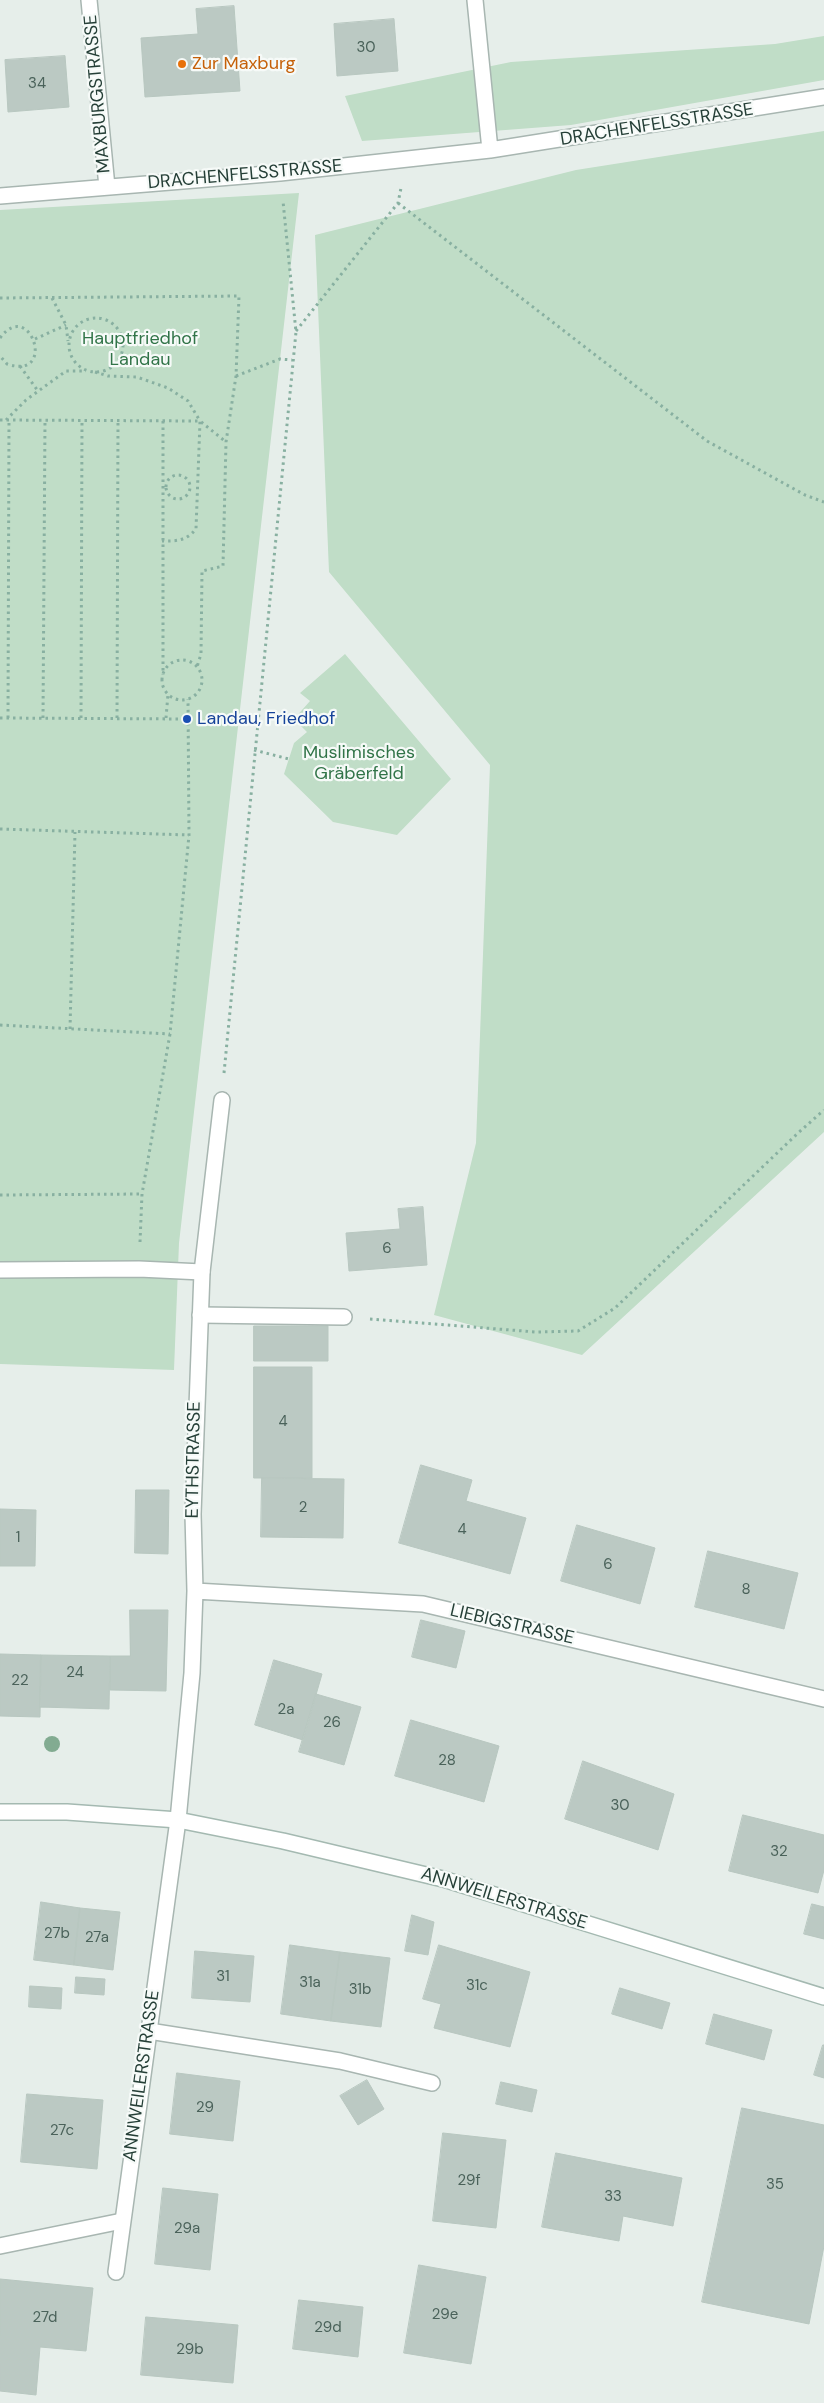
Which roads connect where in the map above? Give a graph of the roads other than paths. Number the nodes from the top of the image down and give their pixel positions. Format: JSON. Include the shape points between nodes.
{"nodes":[{"id":1,"x":89,"y":0,"type":"edge"},
{"id":2,"x":476,"y":0,"type":"edge"},
{"id":3,"x":824,"y":98,"type":"edge"},
{"id":4,"x":490,"y":150,"type":"junction"},
{"id":5,"x":107,"y":187,"type":"junction"},
{"id":6,"x":0,"y":196,"type":"edge"},
{"id":7,"x":222,"y":1100,"type":"road end"},
{"id":8,"x":0,"y":1270,"type":"edge"},
{"id":9,"x":202,"y":1272,"type":"junction"},
{"id":10,"x":200,"y":1315,"type":"junction"},
{"id":11,"x":344,"y":1317,"type":"road end"},
{"id":12,"x":195,"y":1591,"type":"junction"},
{"id":13,"x":824,"y":1699,"type":"edge"},
{"id":14,"x":0,"y":1812,"type":"edge"},
{"id":15,"x":178,"y":1820,"type":"junction"},
{"id":16,"x":824,"y":1997,"type":"edge"},
{"id":17,"x":148,"y":2031,"type":"junction"},
{"id":18,"x":432,"y":2083,"type":"dead end"},
{"id":19,"x":122,"y":2221,"type":"junction"},
{"id":20,"x":0,"y":2246,"type":"edge"},
{"id":21,"x":116,"y":2272,"type":"dead end"}],
"edges":[{"from":1,"to":5,"type":"street","name":"MAXBURGSTRASSE"},
{"from":2,"to":4,"type":"street"},
{"from":3,"to":4,"type":"street","name":"DRACHENFELSSTRASSE"},
{"from":4,"to":5,"type":"street","name":"DRACHENFELSSTRASSE","via":[[280,173]]},
{"from":5,"to":6,"type":"street","name":"DRACHENFELSSTRASSE"},
{"from":7,"to":9,"type":"street","name":"EYTHSTRASSE"},
{"from":8,"to":9,"type":"street"},
{"from":9,"to":10,"type":"street","name":"EYTHSTRASSE"},
{"from":10,"to":11,"type":"street"},
{"from":10,"to":12,"type":"street","name":"EYTHSTRASSE","via":[[193,1505]]},
{"from":12,"to":13,"type":"street","name":"LIEBIGSTRASSE","via":[[422,1604]]},
{"from":12,"to":15,"type":"street","name":"EYTHSTRASSE","via":[[192,1673]]},
{"from":14,"to":15,"type":"street","name":"ANNWEILERSTRASSE","via":[[67,1812]]},
{"from":15,"to":16,"type":"street","name":"ANNWEILERSTRASSE","via":[[443,1879]]},
{"from":15,"to":17,"type":"street","name":"ANNWEILERSTRASSE"},
{"from":17,"to":18,"type":"street","via":[[340,2061]]},
{"from":17,"to":19,"type":"street","name":"ANNWEILERSTRASSE"},
{"from":19,"to":20,"type":"street"},
{"from":19,"to":21,"type":"street","name":"ANNWEILERSTRASSE"}]}
